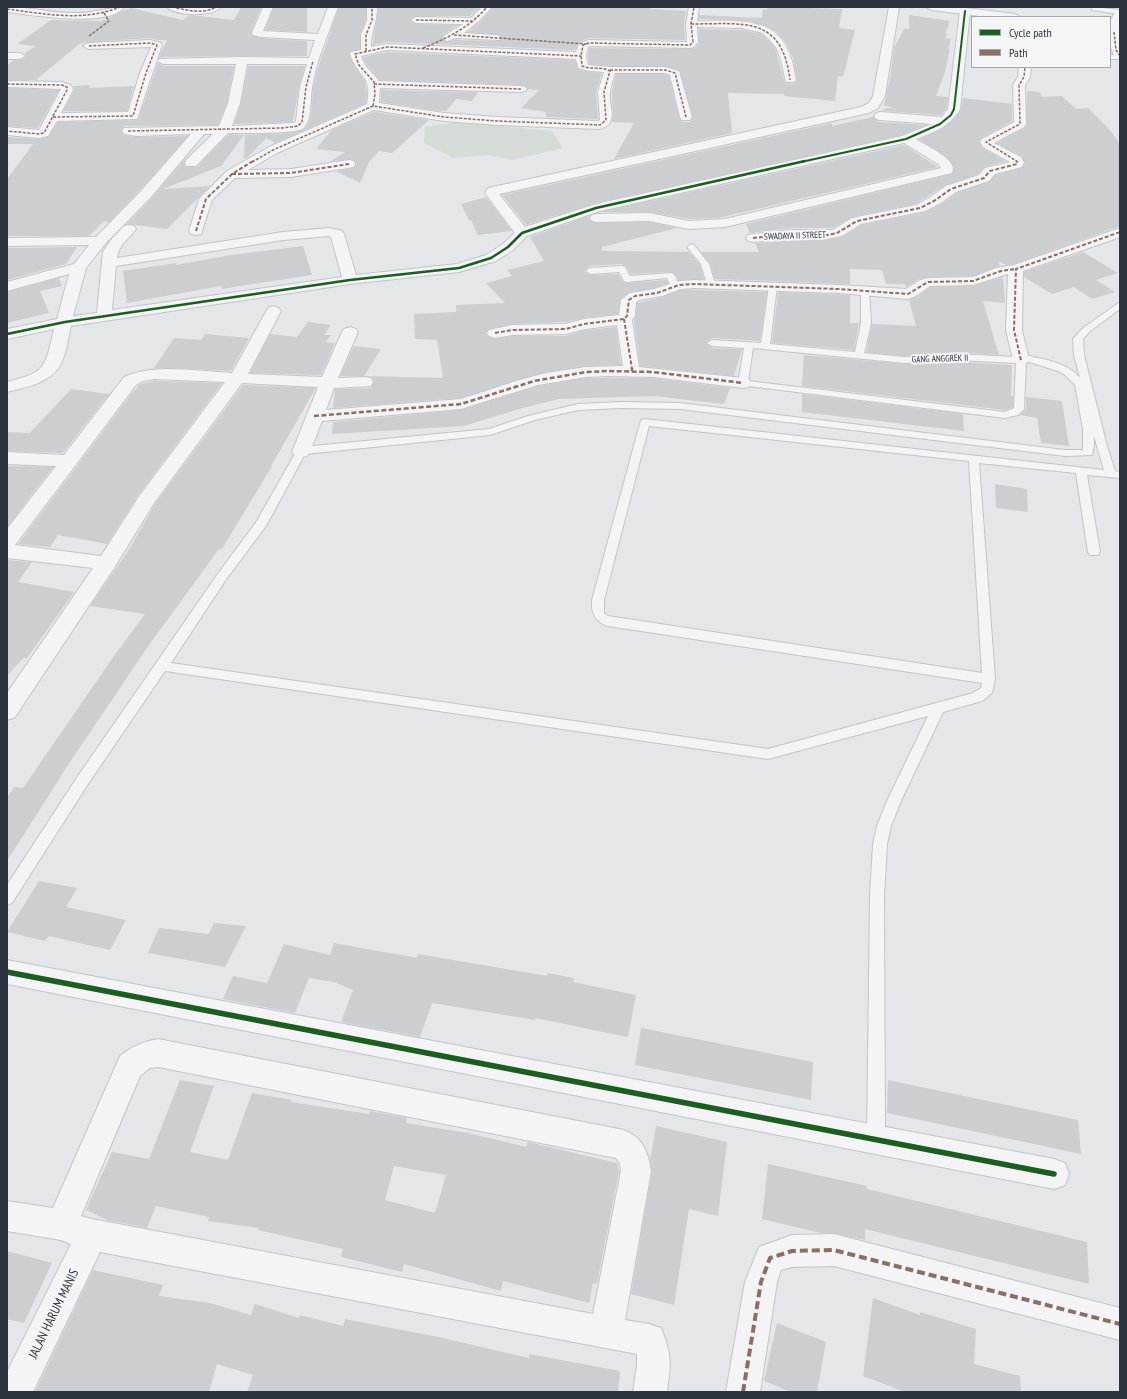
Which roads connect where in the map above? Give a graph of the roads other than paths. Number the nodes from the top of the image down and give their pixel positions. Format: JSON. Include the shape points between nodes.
{"nodes":[{"id":1,"x":120,"y":7,"type":"edge"},
{"id":2,"x":172,"y":7,"type":"edge"},
{"id":3,"x":216,"y":7,"type":"edge"},
{"id":4,"x":268,"y":7,"type":"edge"},
{"id":5,"x":333,"y":7,"type":"edge"},
{"id":6,"x":372,"y":7,"type":"edge"},
{"id":7,"x":487,"y":7,"type":"edge"},
{"id":8,"x":694,"y":7,"type":"edge"},
{"id":9,"x":894,"y":7,"type":"edge"},
{"id":10,"x":931,"y":7,"type":"edge"},
{"id":11,"x":7,"y":9,"type":"edge"},
{"id":12,"x":1094,"y":9,"type":"dead end"},
{"id":13,"x":965,"y":11,"type":"junction"},
{"id":14,"x":104,"y":13,"type":"junction"},
{"id":15,"x":1120,"y":13,"type":"edge"},
{"id":16,"x":1007,"y":16,"type":"edge"},
{"id":17,"x":416,"y":20,"type":"dead end"},
{"id":18,"x":472,"y":21,"type":"junction"},
{"id":19,"x":691,"y":24,"type":"junction"},
{"id":20,"x":1115,"y":32,"type":"edge"},
{"id":21,"x":454,"y":35,"type":"junction"},
{"id":22,"x":323,"y":37,"type":"junction"},
{"id":23,"x":586,"y":44,"type":"junction"},
{"id":24,"x":419,"y":49,"type":"junction"},
{"id":25,"x":366,"y":51,"type":"junction"},
{"id":26,"x":7,"y":56,"type":"edge"},
{"id":27,"x":20,"y":56,"type":"dead end"},
{"id":28,"x":581,"y":56,"type":"junction"},
{"id":29,"x":1120,"y":57,"type":"edge"},
{"id":30,"x":242,"y":60,"type":"junction"},
{"id":31,"x":163,"y":61,"type":"dead end"},
{"id":32,"x":313,"y":61,"type":"junction"},
{"id":33,"x":1025,"y":68,"type":"edge"},
{"id":34,"x":610,"y":70,"type":"junction"},
{"id":35,"x":790,"y":80,"type":"dead end"},
{"id":36,"x":7,"y":84,"type":"edge"},
{"id":37,"x":374,"y":84,"type":"junction"},
{"id":38,"x":521,"y":89,"type":"dead end"},
{"id":39,"x":373,"y":106,"type":"junction"},
{"id":40,"x":865,"y":110,"type":"junction"},
{"id":41,"x":880,"y":116,"type":"junction"},
{"id":42,"x":53,"y":117,"type":"junction"},
{"id":43,"x":686,"y":118,"type":"dead end"},
{"id":44,"x":945,"y":121,"type":"junction"},
{"id":45,"x":201,"y":130,"type":"junction"},
{"id":46,"x":224,"y":130,"type":"junction"},
{"id":47,"x":7,"y":131,"type":"edge"},
{"id":48,"x":128,"y":131,"type":"dead end"},
{"id":49,"x":911,"y":136,"type":"junction"},
{"id":50,"x":349,"y":164,"type":"dead end"},
{"id":51,"x":232,"y":174,"type":"junction"},
{"id":52,"x":181,"y":176,"type":"dead end"},
{"id":53,"x":647,"y":197,"type":"junction"},
{"id":54,"x":160,"y":198,"type":"dead end"},
{"id":55,"x":564,"y":218,"type":"junction"},
{"id":56,"x":674,"y":221,"type":"junction"},
{"id":57,"x":196,"y":231,"type":"dead end"},
{"id":58,"x":1120,"y":232,"type":"edge"},
{"id":59,"x":522,"y":233,"type":"junction"},
{"id":60,"x":753,"y":238,"type":"dead end"},
{"id":61,"x":100,"y":241,"type":"junction"},
{"id":62,"x":7,"y":242,"type":"edge"},
{"id":63,"x":691,"y":247,"type":"dead end"},
{"id":64,"x":110,"y":263,"type":"junction"},
{"id":65,"x":79,"y":267,"type":"junction"},
{"id":66,"x":1016,"y":269,"type":"junction"},
{"id":67,"x":590,"y":271,"type":"dead end"},
{"id":68,"x":7,"y":274,"type":"edge"},
{"id":69,"x":51,"y":274,"type":"junction"},
{"id":70,"x":350,"y":280,"type":"junction"},
{"id":71,"x":711,"y":284,"type":"junction"},
{"id":72,"x":675,"y":286,"type":"junction"},
{"id":73,"x":773,"y":286,"type":"junction"},
{"id":74,"x":7,"y":287,"type":"edge"},
{"id":75,"x":865,"y":291,"type":"junction"},
{"id":76,"x":1120,"y":305,"type":"edge"},
{"id":77,"x":273,"y":311,"type":"dead end"},
{"id":78,"x":104,"y":317,"type":"junction"},
{"id":79,"x":624,"y":319,"type":"junction"},
{"id":80,"x":65,"y":322,"type":"junction"},
{"id":81,"x":350,"y":332,"type":"dead end"},
{"id":82,"x":495,"y":333,"type":"dead end"},
{"id":83,"x":7,"y":334,"type":"edge"},
{"id":84,"x":712,"y":343,"type":"dead end"},
{"id":85,"x":749,"y":345,"type":"junction"},
{"id":86,"x":764,"y":346,"type":"junction"},
{"id":87,"x":859,"y":356,"type":"junction"},
{"id":88,"x":1020,"y":358,"type":"junction"},
{"id":89,"x":632,"y":371,"type":"junction"},
{"id":90,"x":237,"y":378,"type":"junction"},
{"id":91,"x":328,"y":382,"type":"junction"},
{"id":92,"x":365,"y":382,"type":"dead end"},
{"id":93,"x":743,"y":383,"type":"junction"},
{"id":94,"x":7,"y":387,"type":"edge"},
{"id":95,"x":314,"y":416,"type":"junction"},
{"id":96,"x":301,"y":452,"type":"junction"},
{"id":97,"x":7,"y":458,"type":"edge"},
{"id":98,"x":974,"y":460,"type":"junction"},
{"id":99,"x":68,"y":461,"type":"junction"},
{"id":100,"x":1081,"y":471,"type":"junction"},
{"id":101,"x":1116,"y":475,"type":"edge"},
{"id":102,"x":10,"y":534,"type":"edge"},
{"id":103,"x":7,"y":551,"type":"edge"},
{"id":104,"x":1094,"y":552,"type":"dead end"},
{"id":105,"x":107,"y":563,"type":"junction"},
{"id":106,"x":162,"y":666,"type":"junction"},
{"id":107,"x":989,"y":679,"type":"junction"},
{"id":108,"x":938,"y":708,"type":"junction"},
{"id":109,"x":7,"y":711,"type":"edge"},
{"id":110,"x":7,"y":898,"type":"edge"},
{"id":111,"x":7,"y":972,"type":"edge"},
{"id":112,"x":876,"y":1140,"type":"junction"},
{"id":113,"x":1054,"y":1174,"type":"dead end"},
{"id":114,"x":7,"y":1216,"type":"edge"},
{"id":115,"x":61,"y":1225,"type":"junction"},
{"id":116,"x":92,"y":1235,"type":"junction"},
{"id":117,"x":1120,"y":1324,"type":"edge"},
{"id":118,"x":606,"y":1333,"type":"junction"},
{"id":119,"x":15,"y":1392,"type":"edge"},
{"id":120,"x":650,"y":1392,"type":"edge"},
{"id":121,"x":743,"y":1392,"type":"edge"}],
"edges":[{"from":1,"to":14,"type":"street"},
{"from":2,"to":3,"type":"street","via":[[205,12]]},
{"from":4,"to":22,"type":"street","via":[[257,32]]},
{"from":5,"to":22,"type":"street"},
{"from":6,"to":25,"type":"street","via":[[372,20],[366,35]]},
{"from":7,"to":18,"type":"street"},
{"from":8,"to":19,"type":"street"},
{"from":9,"to":40,"type":"street","via":[[879,96],[874,105]]},
{"from":10,"to":13,"type":"street"},
{"from":11,"to":14,"type":"street","via":[[77,16]]},
{"from":12,"to":15,"type":"lane"},
{"from":13,"to":16,"type":"street"},
{"from":13,"to":44,"type":"street","via":[[954,109]]},
{"from":14,"to":42,"type":"street","via":[[109,21],[88,41],[156,45],[133,116]]},
{"from":15,"to":20,"type":"street","via":[[1115,19]]},
{"from":17,"to":18,"type":"street"},
{"from":18,"to":21,"type":"street"},
{"from":19,"to":23,"type":"street","via":[[693,42],[690,45]]},
{"from":19,"to":35,"type":"street","via":[[751,26],[767,31],[780,44],[786,57]]},
{"from":20,"to":29,"type":"street","via":[[1116,50]]},
{"from":21,"to":23,"type":"street"},
{"from":21,"to":24,"type":"street"},
{"from":22,"to":32,"type":"street"},
{"from":23,"to":28,"type":"street","via":[[583,45]]},
{"from":24,"to":25,"type":"street","via":[[387,48]]},
{"from":24,"to":28,"type":"street"},
{"from":25,"to":37,"type":"street","via":[[355,54],[359,65]]},
{"from":26,"to":27,"type":"street"},
{"from":28,"to":34,"type":"street","via":[[584,68]]},
{"from":30,"to":31,"type":"street"},
{"from":30,"to":32,"type":"street"},
{"from":30,"to":46,"type":"street","via":[[234,103]]},
{"from":32,"to":46,"type":"street","via":[[306,87],[302,122],[298,126]]},
{"from":33,"to":60,"type":"street","name":"SWADAYA II STREET","via":[[1024,78],[1019,85],[1020,124],[986,142],[1016,160],[1017,164],[990,171],[984,178],[951,189],[920,208],[857,221],[837,233]]},
{"from":34,"to":39,"type":"street","via":[[604,92],[606,120],[600,125],[444,117]]},
{"from":34,"to":43,"type":"street","via":[[665,70],[675,73]]},
{"from":36,"to":42,"type":"street","via":[[67,86]]},
{"from":37,"to":38,"type":"street"},
{"from":37,"to":39,"type":"street"},
{"from":39,"to":51,"type":"street","via":[[273,150]]},
{"from":40,"to":41,"type":"street"},
{"from":40,"to":59,"type":"street","via":[[493,192]]},
{"from":41,"to":44,"type":"street"},
{"from":41,"to":49,"type":"street"},
{"from":42,"to":47,"type":"street","via":[[42,134]]},
{"from":44,"to":49,"type":"street"},
{"from":45,"to":46,"type":"street"},
{"from":45,"to":48,"type":"street"},
{"from":45,"to":61,"type":"street","via":[[146,194]]},
{"from":46,"to":52,"type":"street"},
{"from":49,"to":53,"type":"street"},
{"from":49,"to":56,"type":"street","via":[[943,161],[947,170],[740,220],[699,225]]},
{"from":50,"to":51,"type":"street","via":[[291,173]]},
{"from":51,"to":57,"type":"street","via":[[206,200]]},
{"from":53,"to":55,"type":"street"},
{"from":53,"to":56,"type":"street"},
{"from":54,"to":64,"type":"street","via":[[115,244],[110,252]]},
{"from":55,"to":56,"type":"street","via":[[649,217]]},
{"from":55,"to":59,"type":"street"},
{"from":58,"to":66,"type":"street"},
{"from":59,"to":70,"type":"street","via":[[508,247],[477,264]]},
{"from":61,"to":62,"type":"street"},
{"from":61,"to":65,"type":"street"},
{"from":63,"to":71,"type":"lane","via":[[705,264]]},
{"from":64,"to":70,"type":"street","via":[[290,235],[329,232],[337,234]]},
{"from":64,"to":78,"type":"street"},
{"from":65,"to":69,"type":"street"},
{"from":65,"to":80,"type":"street"},
{"from":66,"to":75,"type":"street","via":[[1001,271],[973,281],[928,282],[908,294]]},
{"from":66,"to":88,"type":"street","via":[[1014,330]]},
{"from":67,"to":72,"type":"lane","via":[[622,269],[627,279],[670,275]]},
{"from":68,"to":69,"type":"street"},
{"from":69,"to":74,"type":"street"},
{"from":70,"to":78,"type":"street"},
{"from":71,"to":72,"type":"street"},
{"from":71,"to":73,"type":"street"},
{"from":72,"to":79,"type":"street","via":[[632,298],[629,300],[627,316]]},
{"from":73,"to":75,"type":"street"},
{"from":73,"to":86,"type":"lane"},
{"from":75,"to":87,"type":"lane","via":[[866,323]]},
{"from":76,"to":101,"type":"lane","via":[[1078,339],[1079,355],[1102,446]]},
{"from":77,"to":90,"type":"street"},
{"from":78,"to":80,"type":"street"},
{"from":79,"to":82,"type":"street","via":[[566,329],[512,330]]},
{"from":79,"to":89,"type":"street"},
{"from":80,"to":83,"type":"street"},
{"from":80,"to":94,"type":"street","via":[[52,368],[36,378]]},
{"from":81,"to":91,"type":"street"},
{"from":84,"to":85,"type":"lane","name":"GANG ANGGREK II"},
{"from":85,"to":86,"type":"lane","name":"GANG ANGGREK II"},
{"from":85,"to":93,"type":"lane"},
{"from":86,"to":87,"type":"lane","name":"GANG ANGGREK II"},
{"from":87,"to":88,"type":"lane","name":"GANG ANGGREK II","via":[[913,360],[946,357]]},
{"from":88,"to":93,"type":"lane","via":[[1019,409],[1005,415]]},
{"from":88,"to":96,"type":"lane","name":"GANG ANGGREK II","via":[[1068,371],[1076,378],[1080,385],[1088,432],[1088,453],[1065,453],[680,406],[627,405],[561,410],[490,432]]},
{"from":89,"to":93,"type":"street"},
{"from":89,"to":95,"type":"street","via":[[563,375],[461,404]]},
{"from":90,"to":91,"type":"street"},
{"from":90,"to":99,"type":"street","via":[[154,374],[138,377],[130,381]]},
{"from":90,"to":105,"type":"street","via":[[148,498]]},
{"from":91,"to":92,"type":"street"},
{"from":91,"to":95,"type":"street"},
{"from":95,"to":96,"type":"street"},
{"from":96,"to":106,"type":"lane","via":[[262,523],[221,578]]},
{"from":97,"to":99,"type":"street"},
{"from":98,"to":100,"type":"lane"},
{"from":98,"to":107,"type":"lane"},
{"from":98,"to":107,"type":"lane","via":[[645,422],[598,600],[597,613],[608,622]]},
{"from":99,"to":102,"type":"street"},
{"from":100,"to":101,"type":"lane"},
{"from":100,"to":104,"type":"lane"},
{"from":103,"to":105,"type":"street"},
{"from":105,"to":109,"type":"street"},
{"from":106,"to":108,"type":"lane","via":[[768,754]]},
{"from":106,"to":110,"type":"lane","via":[[83,780]]},
{"from":107,"to":108,"type":"lane","via":[[987,690],[983,694]]},
{"from":108,"to":112,"type":"lane","via":[[894,801],[880,844],[877,896]]},
{"from":111,"to":112,"type":"street"},
{"from":112,"to":113,"type":"street"},
{"from":114,"to":115,"type":"street"},
{"from":115,"to":116,"type":"street"},
{"from":115,"to":118,"type":"street","via":[[130,1066],[144,1055],[158,1053],[624,1145],[634,1158],[636,1171]]},
{"from":116,"to":118,"type":"street"},
{"from":116,"to":119,"type":"street","name":"JALAN HARUM MANIS"},
{"from":117,"to":121,"type":"street","via":[[834,1250],[792,1251],[770,1258],[761,1282]]},
{"from":118,"to":120,"type":"street","via":[[649,1340],[654,1350],[655,1363]]}]}
